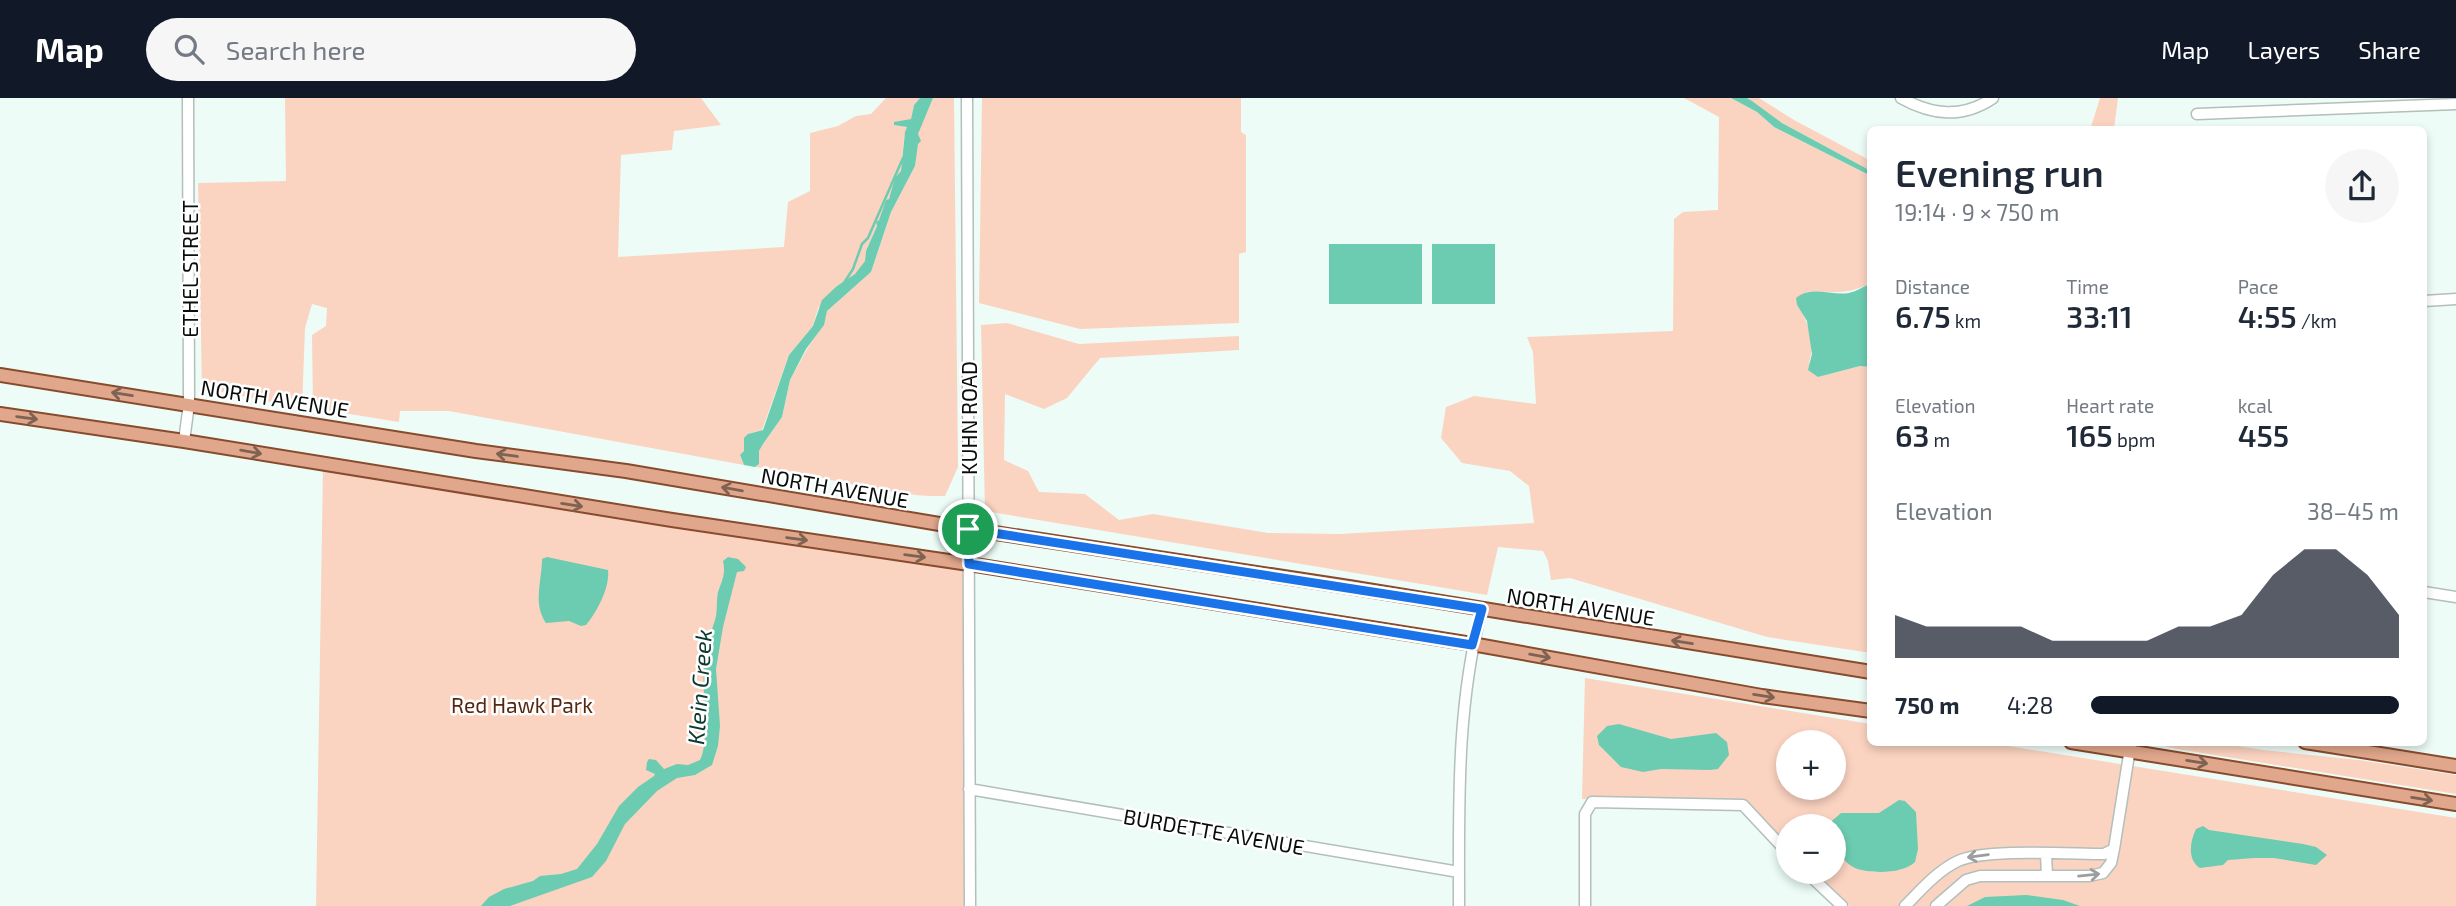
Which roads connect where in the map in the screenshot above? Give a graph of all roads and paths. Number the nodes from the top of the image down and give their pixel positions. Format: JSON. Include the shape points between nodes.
{"nodes":[{"id":1,"x":188,"y":98,"type":"edge"},
{"id":2,"x":967,"y":98,"type":"edge"},
{"id":3,"x":1901,"y":98,"type":"edge"},
{"id":4,"x":1993,"y":98,"type":"edge"},
{"id":5,"x":2354,"y":103,"type":"edge"},
{"id":6,"x":2456,"y":104,"type":"edge"},
{"id":7,"x":2197,"y":114,"type":"dead end"},
{"id":8,"x":2456,"y":299,"type":"edge"},
{"id":9,"x":2427,"y":301,"type":"edge"},
{"id":10,"x":0,"y":375,"type":"edge"},
{"id":11,"x":189,"y":404,"type":"junction"},
{"id":12,"x":0,"y":414,"type":"edge"},
{"id":13,"x":184,"y":440,"type":"junction"},
{"id":14,"x":968,"y":529,"type":"junction"},
{"id":15,"x":969,"y":564,"type":"junction"},
{"id":16,"x":2427,"y":592,"type":"edge"},
{"id":17,"x":2456,"y":597,"type":"edge"},
{"id":18,"x":1482,"y":609,"type":"junction"},
{"id":19,"x":1472,"y":645,"type":"junction"},
{"id":20,"x":1867,"y":671,"type":"edge"},
{"id":21,"x":1867,"y":710,"type":"edge"},
{"id":22,"x":2330,"y":746,"type":"edge"},
{"id":23,"x":2131,"y":747,"type":"edge"},
{"id":24,"x":2456,"y":766,"type":"edge"},
{"id":25,"x":969,"y":789,"type":"junction"},
{"id":26,"x":2456,"y":804,"type":"edge"},
{"id":27,"x":1776,"y":840,"type":"edge"},
{"id":28,"x":2114,"y":849,"type":"junction"},
{"id":29,"x":2046,"y":854,"type":"junction"},
{"id":30,"x":1459,"y":872,"type":"junction"},
{"id":31,"x":2047,"y":876,"type":"junction"},
{"id":32,"x":1819,"y":884,"type":"edge"},
{"id":33,"x":970,"y":906,"type":"edge"},
{"id":34,"x":1459,"y":906,"type":"edge"},
{"id":35,"x":1585,"y":906,"type":"edge"},
{"id":36,"x":1842,"y":906,"type":"edge"},
{"id":37,"x":1905,"y":906,"type":"edge"},
{"id":38,"x":1936,"y":906,"type":"edge"}],
"edges":[{"from":1,"to":11,"type":"street","name":"ETHEL STREET"},
{"from":2,"to":14,"type":"street","name":"KUHN ROAD"},
{"from":3,"to":4,"type":"street","via":[[1924,110],[1943,113],[1968,111]]},
{"from":5,"to":6,"type":"street"},
{"from":5,"to":7,"type":"street"},
{"from":8,"to":9,"type":"street"},
{"from":11,"to":10,"type":"main road","name":"NORTH AVENUE","one_way":true},
{"from":11,"to":13,"type":"street","name":"ETHEL STREET"},
{"from":14,"to":11,"type":"main road","name":"NORTH AVENUE","one_way":true},
{"from":12,"to":13,"type":"main road","one_way":true},
{"from":13,"to":15,"type":"main road","one_way":true},
{"from":14,"to":15,"type":"street","name":"KUHN ROAD"},
{"from":14,"to":18,"type":"main road","name":"NORTH AVENUE"},
{"from":15,"to":19,"type":"main road"},
{"from":15,"to":25,"type":"street","name":"KUHN ROAD"},
{"from":16,"to":17,"type":"street"},
{"from":18,"to":19,"type":"street"},
{"from":20,"to":18,"type":"main road","name":"NORTH AVENUE","one_way":true},
{"from":19,"to":21,"type":"main road","one_way":true},
{"from":19,"to":30,"type":"street","via":[[1459,768]]},
{"from":22,"to":24,"type":"main road"},
{"from":23,"to":26,"type":"main road","one_way":true},
{"from":23,"to":28,"type":"street"},
{"from":25,"to":30,"type":"street","name":"BURDETTE AVENUE"},
{"from":25,"to":33,"type":"street","name":"KUHN ROAD"},
{"from":27,"to":35,"type":"street","via":[[1743,805],[1591,802],[1585,814]]},
{"from":28,"to":29,"type":"street","via":[[2104,855]]},
{"from":31,"to":28,"type":"street","one_way":true,"via":[[2103,873]]},
{"from":29,"to":31,"type":"street"},
{"from":29,"to":37,"type":"street","one_way":true,"via":[[1976,855],[1961,860],[1944,869]]},
{"from":30,"to":34,"type":"street"},
{"from":31,"to":38,"type":"street","via":[[1980,876],[1966,880]]},
{"from":32,"to":36,"type":"street"}]}
